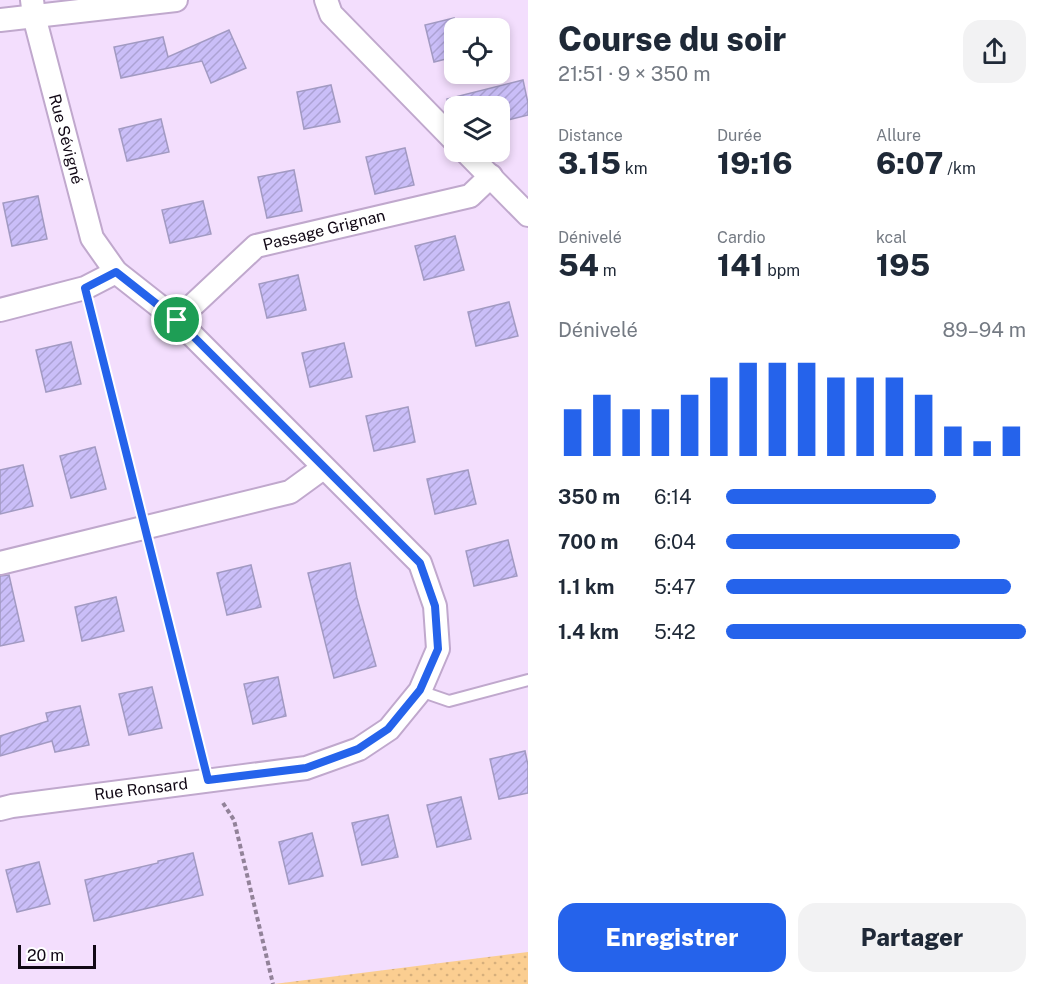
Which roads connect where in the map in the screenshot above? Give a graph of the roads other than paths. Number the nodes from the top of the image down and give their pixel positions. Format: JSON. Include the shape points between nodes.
{"nodes":[{"id":1,"x":176,"y":0,"type":"edge"},
{"id":2,"x":326,"y":0,"type":"edge"},
{"id":3,"x":33,"y":8,"type":"edge"},
{"id":4,"x":0,"y":20,"type":"edge"},
{"id":5,"x":444,"y":130,"type":"edge"},
{"id":6,"x":476,"y":162,"type":"edge"},
{"id":7,"x":491,"y":177,"type":"junction"},
{"id":8,"x":528,"y":215,"type":"edge"},
{"id":9,"x":116,"y":272,"type":"junction"},
{"id":10,"x":0,"y":310,"type":"edge"},
{"id":11,"x":177,"y":320,"type":"junction"},
{"id":12,"x":323,"y":468,"type":"junction"},
{"id":13,"x":0,"y":562,"type":"edge"},
{"id":14,"x":528,"y":680,"type":"edge"},
{"id":15,"x":420,"y":690,"type":"junction"},
{"id":16,"x":0,"y":809,"type":"edge"}],
"edges":[{"from":1,"to":3,"type":"street"},
{"from":2,"to":5,"type":"street","via":[[331,14]]},
{"from":3,"to":4,"type":"street"},
{"from":3,"to":9,"type":"street","name":"Rue Sévigné","via":[[92,238]]},
{"from":6,"to":7,"type":"street"},
{"from":7,"to":8,"type":"street"},
{"from":7,"to":11,"type":"street","name":"Passage Grignan","via":[[470,196],[256,246]]},
{"from":9,"to":10,"type":"street","via":[[85,288]]},
{"from":9,"to":11,"type":"street","name":"Rue Ronsard"},
{"from":11,"to":12,"type":"street","name":"Rue Ronsard"},
{"from":12,"to":13,"type":"street","via":[[290,492]]},
{"from":12,"to":15,"type":"street","name":"Rue Ronsard","via":[[420,563],[435,606],[438,649]]},
{"from":14,"to":15,"type":"lane","via":[[449,701]]},
{"from":15,"to":16,"type":"street","name":"Rue Ronsard","via":[[388,729],[358,749],[306,768]]}]}
